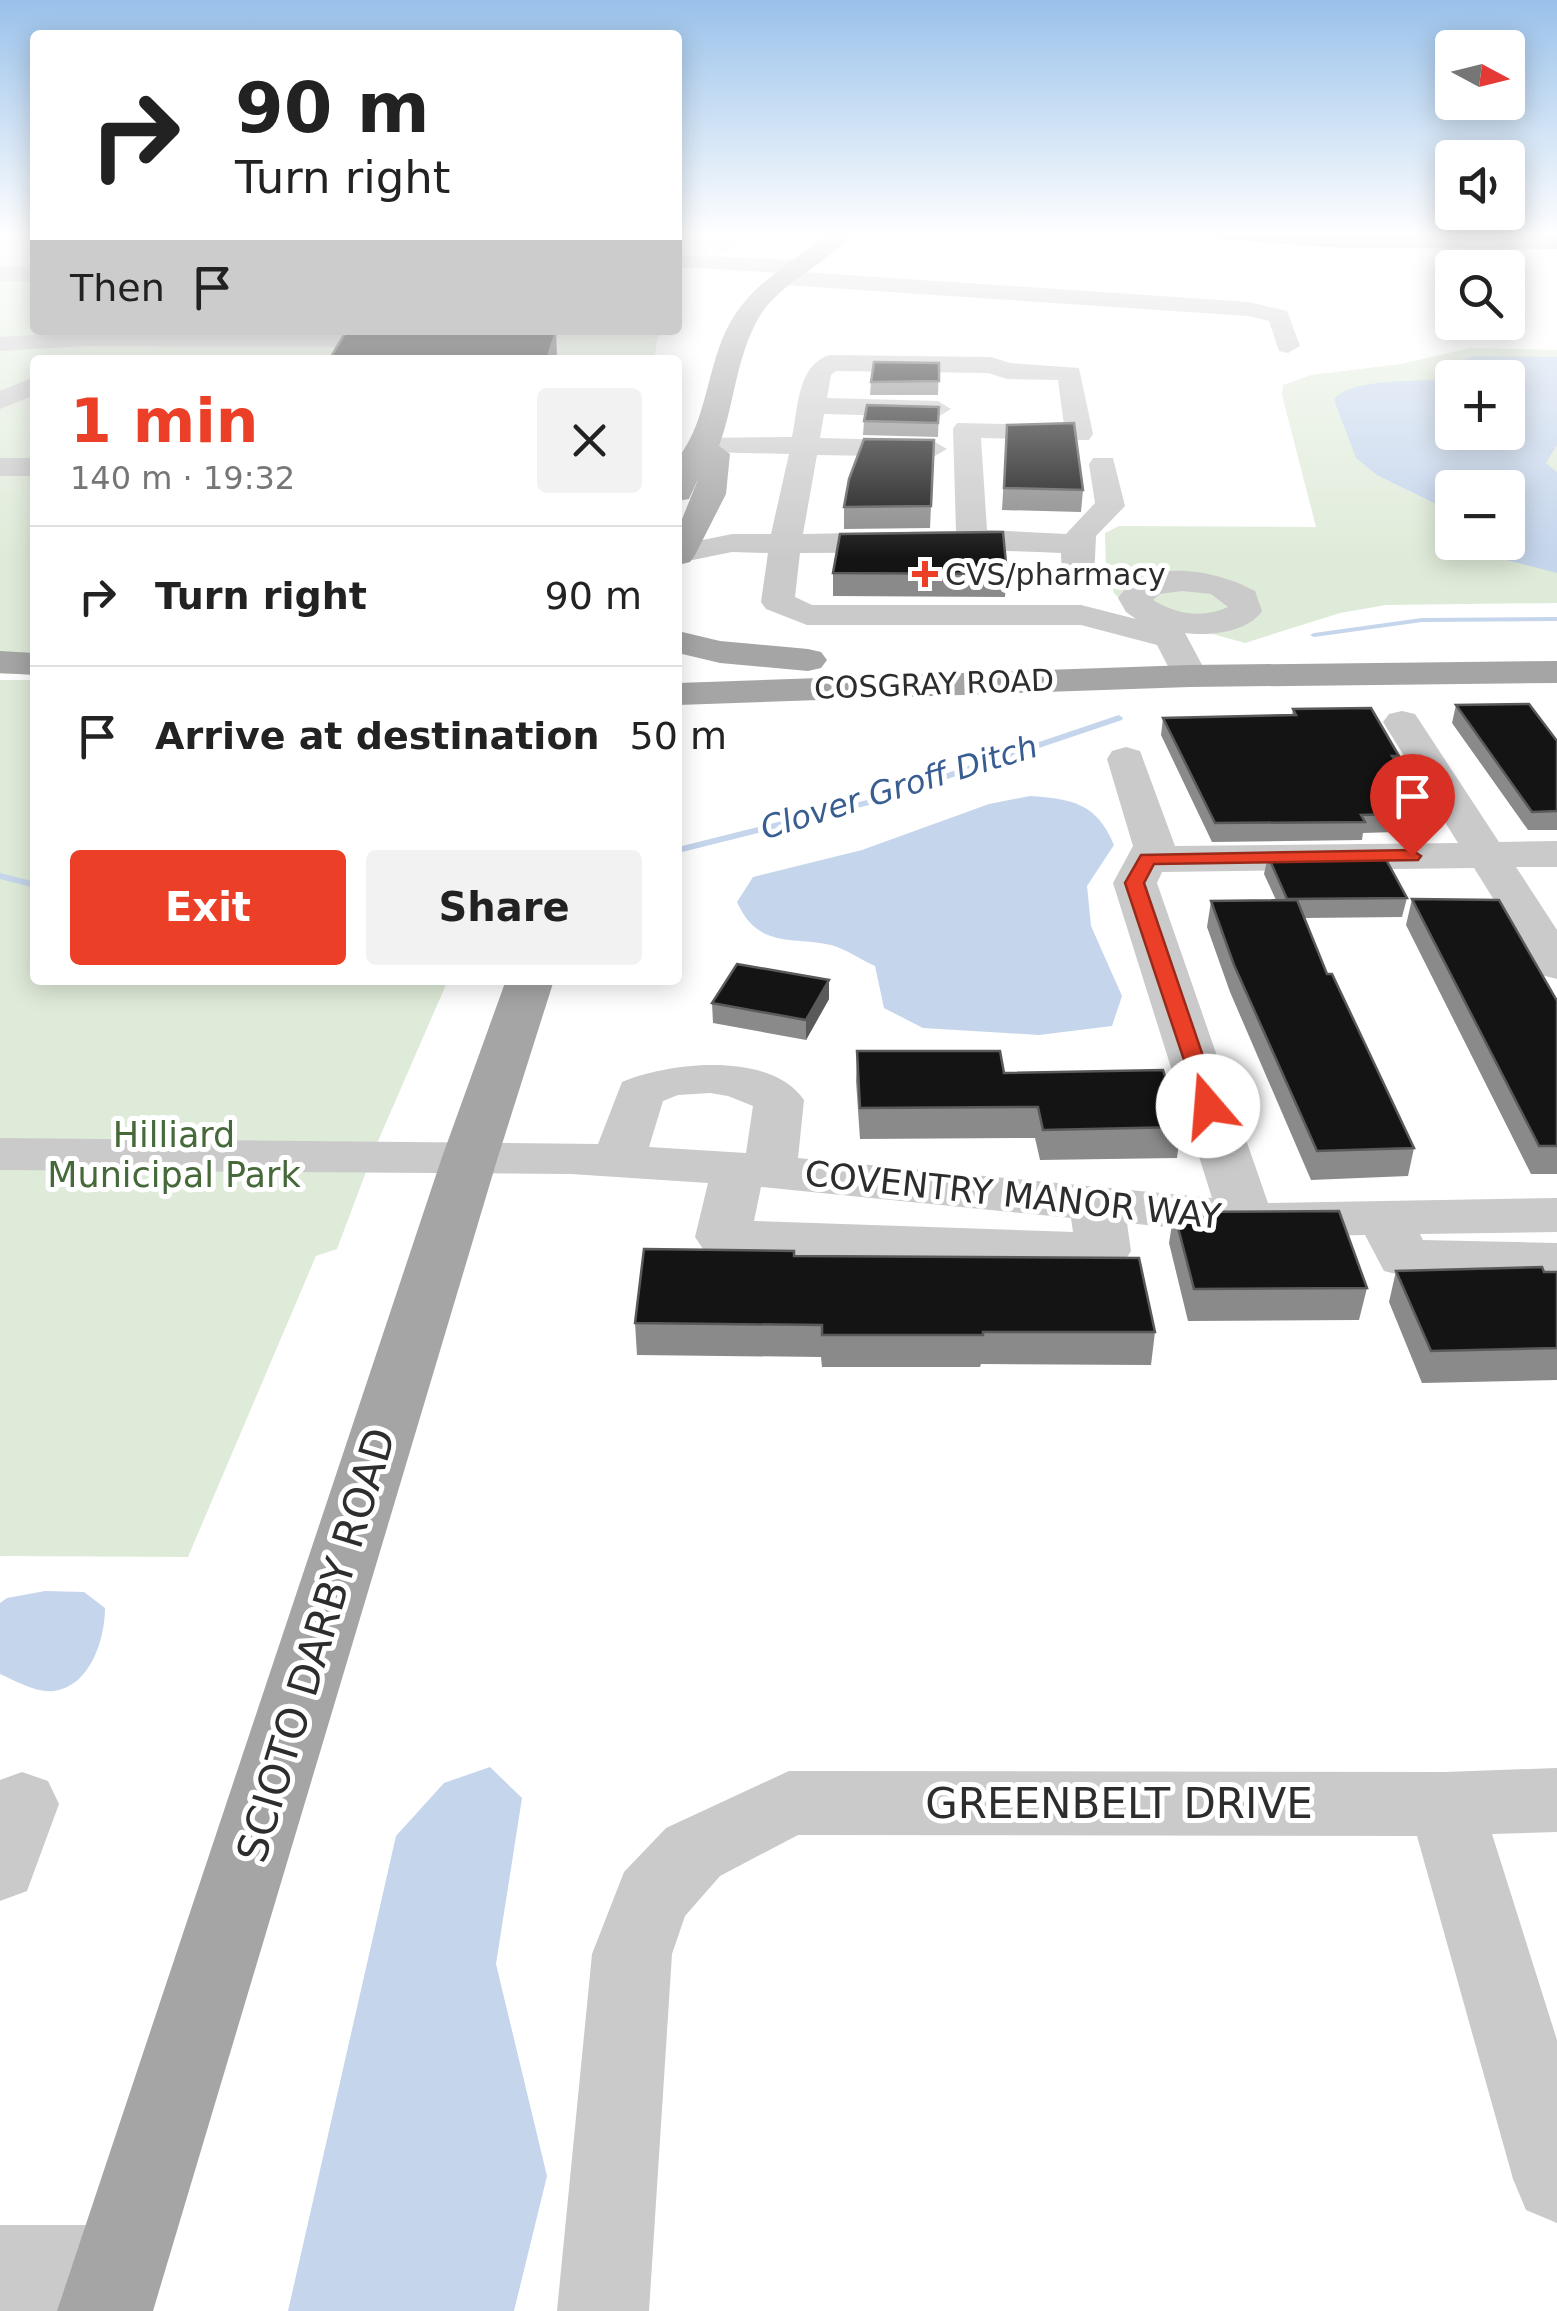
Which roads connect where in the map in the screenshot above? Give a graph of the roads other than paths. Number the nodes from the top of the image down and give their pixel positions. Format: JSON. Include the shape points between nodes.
{"nodes":[{"id":1,"x":735,"y":344,"type":"edge"},
{"id":2,"x":1007,"y":371,"type":"junction"},
{"id":3,"x":30,"y":390,"type":"edge"},
{"id":4,"x":812,"y":406,"type":"junction"},
{"id":5,"x":6,"y":412,"type":"edge"},
{"id":6,"x":968,"y":430,"type":"junction"},
{"id":7,"x":706,"y":444,"type":"junction"},
{"id":8,"x":805,"y":447,"type":"junction"},
{"id":9,"x":1103,"y":464,"type":"dead end"},
{"id":10,"x":0,"y":467,"type":"edge"},
{"id":11,"x":30,"y":467,"type":"edge"},
{"id":12,"x":682,"y":482,"type":"edge"},
{"id":13,"x":972,"y":539,"type":"junction"},
{"id":14,"x":785,"y":544,"type":"junction"},
{"id":15,"x":1075,"y":544,"type":"junction"},
{"id":16,"x":682,"y":548,"type":"edge"},
{"id":17,"x":682,"y":553,"type":"edge"},
{"id":18,"x":1081,"y":615,"type":"junction"},
{"id":19,"x":0,"y":634,"type":"edge"},
{"id":20,"x":30,"y":636,"type":"edge"},
{"id":21,"x":682,"y":643,"type":"edge"},
{"id":22,"x":0,"y":662,"type":"edge"},
{"id":23,"x":30,"y":664,"type":"edge"},
{"id":24,"x":682,"y":664,"type":"edge"},
{"id":25,"x":870,"y":666,"type":"junction"},
{"id":26,"x":1557,"y":672,"type":"edge"},
{"id":27,"x":1190,"y":676,"type":"junction"},
{"id":28,"x":682,"y":694,"type":"edge"},
{"id":29,"x":1402,"y":722,"type":"dead end"},
{"id":30,"x":1126,"y":759,"type":"dead end"},
{"id":31,"x":1557,"y":854,"type":"edge"},
{"id":32,"x":1487,"y":855,"type":"junction"},
{"id":33,"x":1148,"y":858,"type":"junction"},
{"id":34,"x":1557,"y":965,"type":"edge"},
{"id":35,"x":528,"y":985,"type":"edge"},
{"id":36,"x":0,"y":1154,"type":"edge"},
{"id":37,"x":469,"y":1160,"type":"junction"},
{"id":38,"x":620,"y":1161,"type":"junction"},
{"id":39,"x":754,"y":1169,"type":"junction"},
{"id":40,"x":1097,"y":1204,"type":"junction"},
{"id":41,"x":1557,"y":1214,"type":"edge"},
{"id":42,"x":1246,"y":1218,"type":"junction"},
{"id":43,"x":1384,"y":1218,"type":"junction"},
{"id":44,"x":1557,"y":1262,"type":"edge"},
{"id":45,"x":1557,"y":1800,"type":"edge"},
{"id":46,"x":1445,"y":1804,"type":"junction"},
{"id":47,"x":1557,"y":2179,"type":"edge"},
{"id":48,"x":0,"y":2270,"type":"edge"},
{"id":49,"x":112,"y":2290,"type":"edge"},
{"id":50,"x":603,"y":2311,"type":"edge"}],
"edges":[{"from":1,"to":7,"type":"main road"},
{"from":2,"to":4,"type":"street","via":[[830,362],[818,372]]},
{"from":2,"to":6,"type":"street","via":[[1010,411]]},
{"from":2,"to":6,"type":"street","via":[[1070,373],[1079,434]]},
{"from":3,"to":5,"type":"street"},
{"from":4,"to":6,"type":"street"},
{"from":4,"to":8,"type":"street"},
{"from":6,"to":8,"type":"street"},
{"from":6,"to":13,"type":"street"},
{"from":7,"to":8,"type":"street"},
{"from":7,"to":12,"type":"main road"},
{"from":7,"to":16,"type":"main road","via":[[717,456],[711,494]]},
{"from":8,"to":14,"type":"street"},
{"from":9,"to":15,"type":"street","via":[[1110,506],[1086,524]]},
{"from":10,"to":11,"type":"street"},
{"from":13,"to":14,"type":"street"},
{"from":13,"to":15,"type":"street"},
{"from":14,"to":17,"type":"street","via":[[732,543]]},
{"from":14,"to":18,"type":"street","via":[[778,602],[807,615]]},
{"from":15,"to":18,"type":"street"},
{"from":18,"to":27,"type":"street","via":[[1175,630]]},
{"from":19,"to":20,"type":"main road"},
{"from":21,"to":25,"type":"main road","name":"COSGRAY ROAD"},
{"from":22,"to":23,"type":"main road"},
{"from":24,"to":25,"type":"main road","name":"COSGRAY ROAD"},
{"from":25,"to":27,"type":"main road","name":"COSGRAY ROAD"},
{"from":26,"to":27,"type":"main road","name":"COSGRAY ROAD"},
{"from":27,"to":28,"type":"main road","name":"COSGRAY ROAD"},
{"from":29,"to":32,"type":"street"},
{"from":30,"to":33,"type":"street","via":[[1154,846]]},
{"from":31,"to":32,"type":"street"},
{"from":32,"to":33,"type":"street"},
{"from":32,"to":34,"type":"street"},
{"from":33,"to":42,"type":"street","via":[[1134,883]]},
{"from":35,"to":37,"type":"main road","name":"SCIOTO DARBY ROAD"},
{"from":36,"to":37,"type":"street","name":"COVENTRY MANOR WAY"},
{"from":37,"to":38,"type":"street","name":"COVENTRY MANOR WAY"},
{"from":37,"to":49,"type":"main road","name":"SCIOTO DARBY ROAD"},
{"from":38,"to":39,"type":"street","name":"COVENTRY MANOR WAY"},
{"from":38,"to":39,"type":"street","via":[[640,1093],[664,1080],[701,1078],[754,1084],[780,1100]]},
{"from":39,"to":40,"type":"street","name":"COVENTRY MANOR WAY"},
{"from":39,"to":40,"type":"street","via":[[723,1237],[1104,1251]]},
{"from":40,"to":42,"type":"street","name":"COVENTRY MANOR WAY"},
{"from":41,"to":43,"type":"street","name":"COVENTRY MANOR WAY"},
{"from":42,"to":43,"type":"street","name":"COVENTRY MANOR WAY"},
{"from":43,"to":44,"type":"street","via":[[1404,1258]]},
{"from":45,"to":46,"type":"street","name":"GREENBELT DRIVE"},
{"from":46,"to":47,"type":"street"},
{"from":46,"to":50,"type":"street","name":"GREENBELT DRIVE","via":[[789,1803],[693,1852],[652,1896],[632,1954]]},
{"from":48,"to":49,"type":"street"}]}
